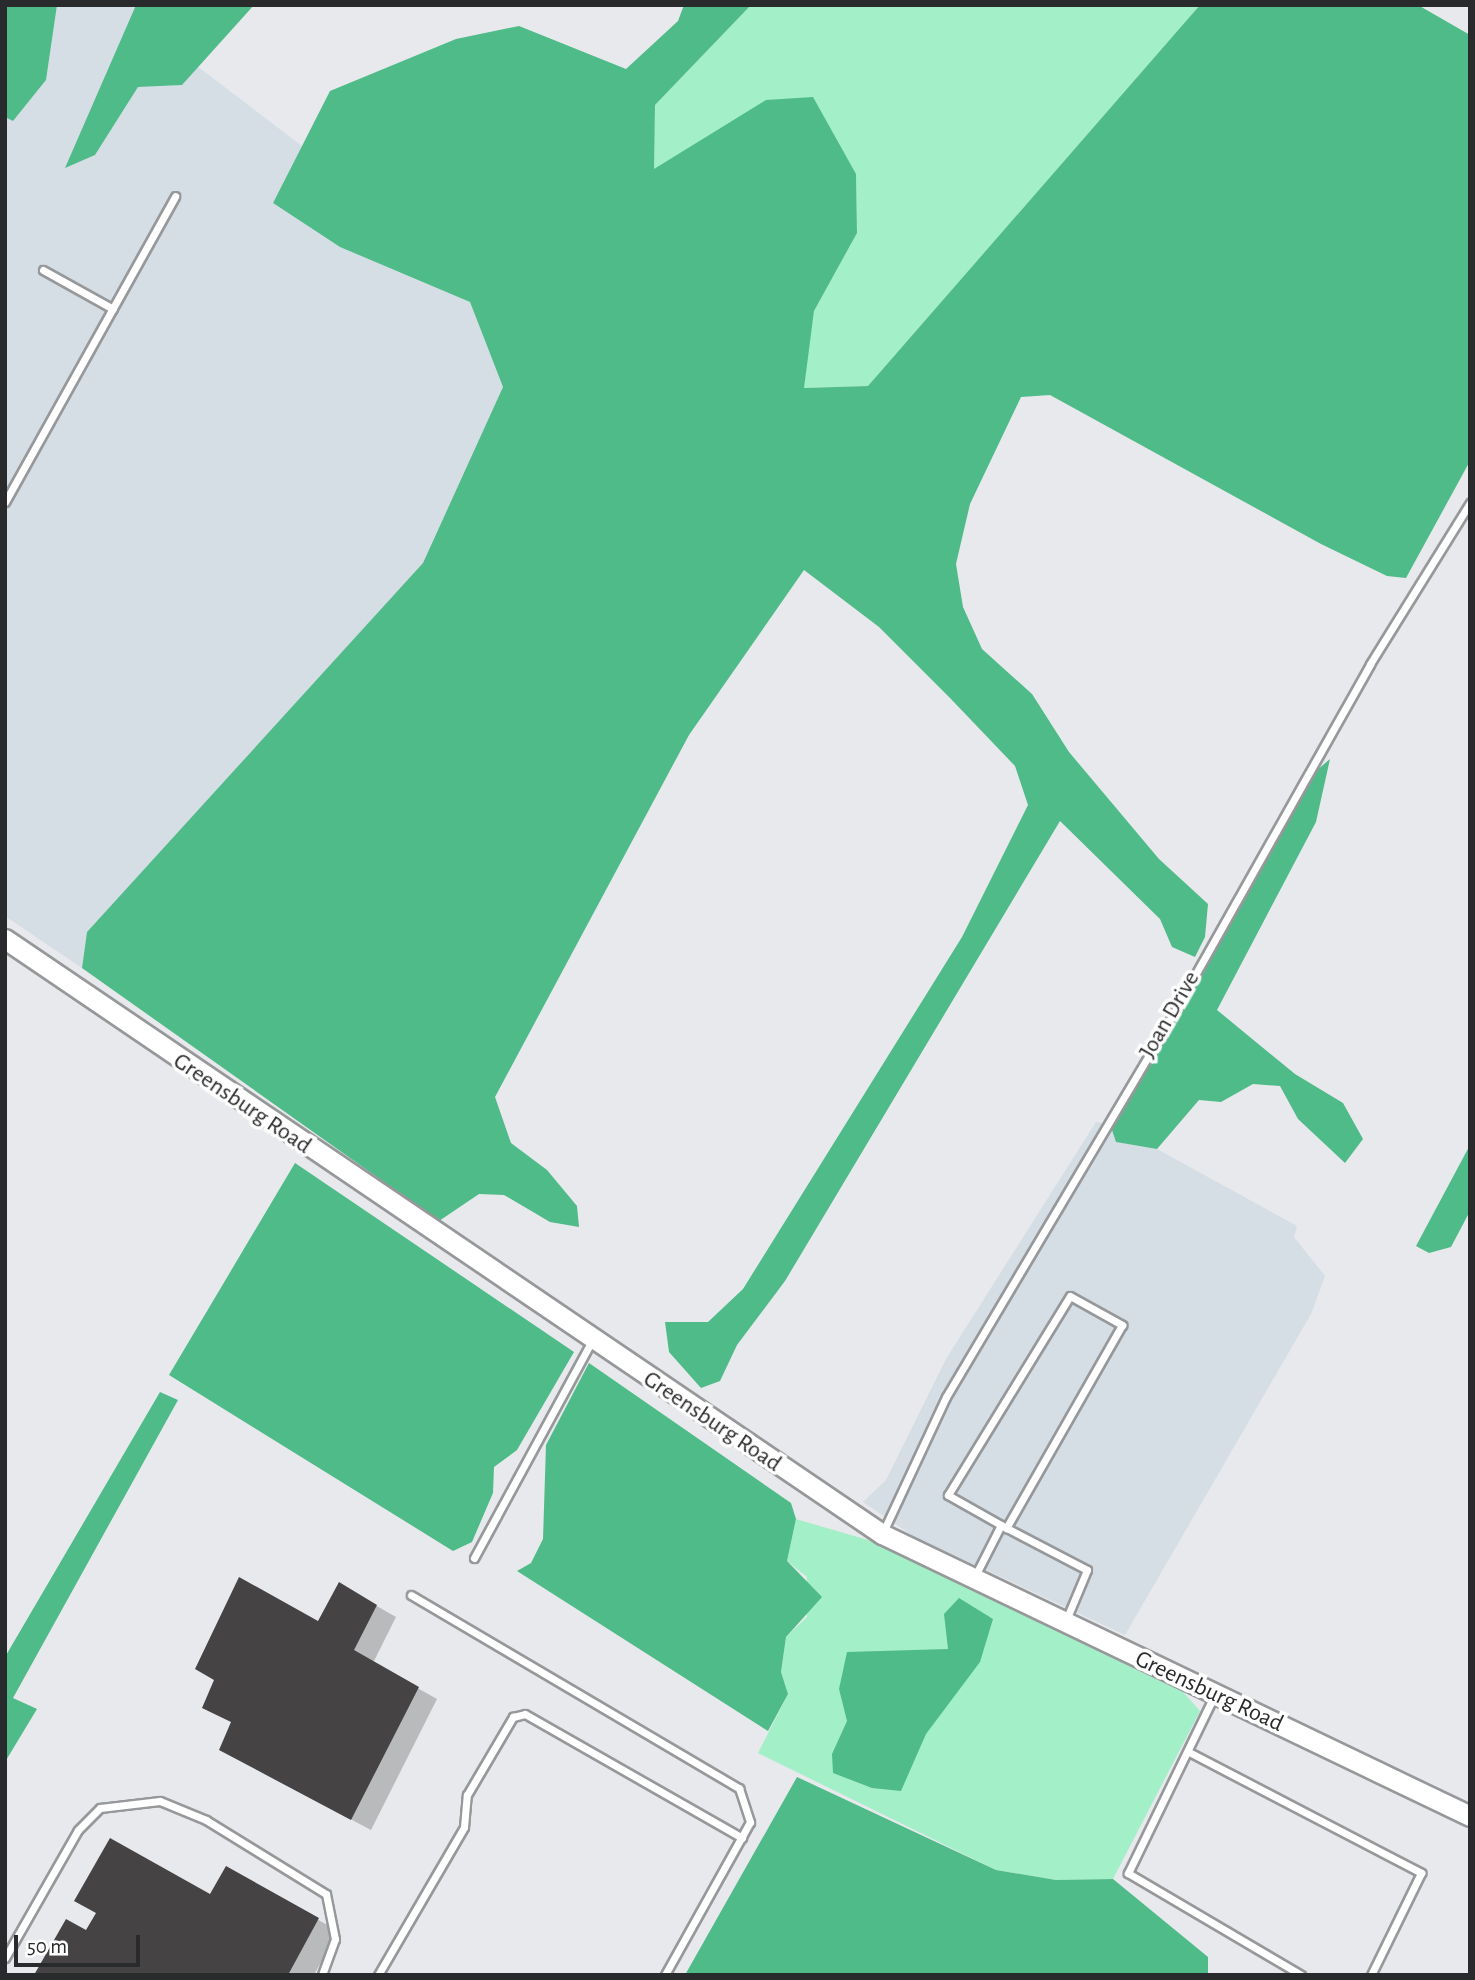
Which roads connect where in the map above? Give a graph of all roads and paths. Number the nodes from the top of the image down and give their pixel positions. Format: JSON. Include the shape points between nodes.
{"nodes":[{"id":1,"x":176,"y":196,"type":"dead end"},
{"id":2,"x":43,"y":270,"type":"dead end"},
{"id":3,"x":113,"y":309,"type":"junction"},
{"id":4,"x":5,"y":502,"type":"edge"},
{"id":5,"x":1470,"y":503,"type":"edge"},
{"id":6,"x":5,"y":939,"type":"edge"},
{"id":7,"x":592,"y":1341,"type":"junction"},
{"id":8,"x":1003,"y":1527,"type":"junction"},
{"id":9,"x":882,"y":1534,"type":"junction"},
{"id":10,"x":474,"y":1558,"type":"dead end"},
{"id":11,"x":973,"y":1580,"type":"junction"},
{"id":12,"x":411,"y":1595,"type":"dead end"},
{"id":13,"x":1065,"y":1624,"type":"junction"},
{"id":14,"x":1214,"y":1695,"type":"junction"},
{"id":15,"x":1189,"y":1752,"type":"junction"},
{"id":16,"x":1470,"y":1815,"type":"edge"},
{"id":17,"x":742,"y":1838,"type":"junction"},
{"id":18,"x":5,"y":1958,"type":"edge"},
{"id":19,"x":322,"y":1975,"type":"edge"},
{"id":20,"x":378,"y":1975,"type":"edge"},
{"id":21,"x":665,"y":1975,"type":"edge"},
{"id":22,"x":1301,"y":1975,"type":"edge"},
{"id":23,"x":1371,"y":1975,"type":"edge"}],
"edges":[{"from":1,"to":3,"type":"lane"},
{"from":2,"to":3,"type":"lane"},
{"from":3,"to":4,"type":"lane"},
{"from":5,"to":9,"type":"lane","name":"Joan Drive","via":[[1370,664],[1163,1032],[952,1385]]},
{"from":6,"to":7,"type":"main road","name":"Greensburg Road"},
{"from":7,"to":9,"type":"main road","name":"Greensburg Road"},
{"from":7,"to":10,"type":"lane"},
{"from":8,"to":8,"type":"lane","via":[[948,1495],[1070,1296],[1122,1325]]},
{"from":8,"to":11,"type":"lane"},
{"from":8,"to":13,"type":"lane","via":[[1087,1570]]},
{"from":9,"to":11,"type":"main road","name":"Greensburg Road"},
{"from":11,"to":13,"type":"main road","name":"Greensburg Road"},
{"from":12,"to":17,"type":"lane","via":[[739,1788],[750,1822]]},
{"from":13,"to":14,"type":"main road","name":"Greensburg Road"},
{"from":14,"to":15,"type":"lane"},
{"from":14,"to":16,"type":"main road","name":"Greensburg Road"},
{"from":15,"to":22,"type":"lane","via":[[1128,1873]]},
{"from":15,"to":23,"type":"lane","via":[[1421,1873]]},
{"from":17,"to":20,"type":"lane","via":[[525,1714],[513,1717],[467,1795],[464,1827]]},
{"from":17,"to":21,"type":"lane"},
{"from":18,"to":19,"type":"lane","via":[[78,1830],[100,1808],[160,1801],[217,1826],[326,1894],[335,1939]]}]}
